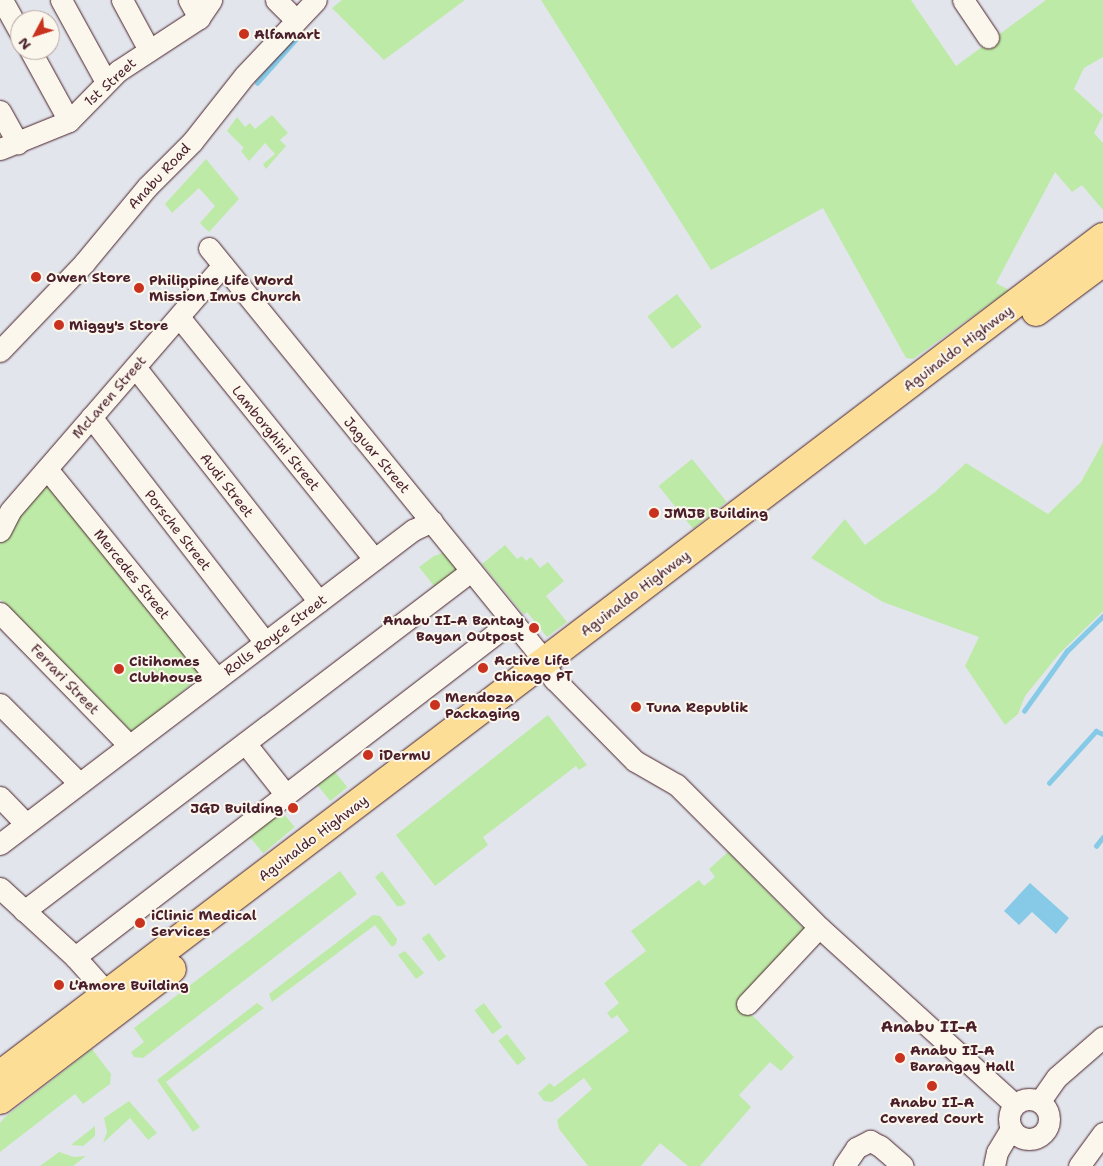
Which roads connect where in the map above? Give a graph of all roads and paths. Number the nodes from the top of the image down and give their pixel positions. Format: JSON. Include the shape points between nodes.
{"nodes":[{"id":1,"x":2,"y":0,"type":"edge"},
{"id":2,"x":61,"y":0,"type":"edge"},
{"id":3,"x":122,"y":0,"type":"edge"},
{"id":4,"x":212,"y":0,"type":"edge"},
{"id":5,"x":276,"y":0,"type":"edge"},
{"id":6,"x":316,"y":0,"type":"edge"},
{"id":7,"x":968,"y":2,"type":"edge"},
{"id":8,"x":194,"y":9,"type":"edge"},
{"id":9,"x":10,"y":14,"type":"edge"},
{"id":10,"x":296,"y":20,"type":"junction"},
{"id":11,"x":988,"y":37,"type":"dead end"},
{"id":12,"x":149,"y":50,"type":"junction"},
{"id":13,"x":35,"y":60,"type":"edge"},
{"id":14,"x":106,"y":82,"type":"junction"},
{"id":15,"x":0,"y":111,"type":"edge"},
{"id":16,"x":69,"y":121,"type":"junction"},
{"id":17,"x":9,"y":146,"type":"edge"},
{"id":18,"x":1103,"y":237,"type":"edge"},
{"id":19,"x":209,"y":248,"type":"dead end"},
{"id":20,"x":1103,"y":262,"type":"edge"},
{"id":21,"x":223,"y":265,"type":"junction"},
{"id":22,"x":179,"y":317,"type":"junction"},
{"id":23,"x":0,"y":350,"type":"edge"},
{"id":24,"x":135,"y":367,"type":"junction"},
{"id":25,"x":92,"y":417,"type":"junction"},
{"id":26,"x":816,"y":467,"type":"junction"},
{"id":27,"x":47,"y":468,"type":"junction"},
{"id":28,"x":432,"y":521,"type":"junction"},
{"id":29,"x":0,"y":531,"type":"edge"},
{"id":30,"x":374,"y":559,"type":"junction"},
{"id":31,"x":471,"y":571,"type":"junction"},
{"id":32,"x":318,"y":602,"type":"junction"},
{"id":33,"x":0,"y":613,"type":"edge"},
{"id":34,"x":512,"y":621,"type":"junction"},
{"id":35,"x":266,"y":642,"type":"junction"},
{"id":36,"x":548,"y":671,"type":"junction"},
{"id":37,"x":217,"y":679,"type":"junction"},
{"id":38,"x":0,"y":704,"type":"edge"},
{"id":39,"x":245,"y":743,"type":"junction"},
{"id":40,"x":129,"y":745,"type":"junction"},
{"id":41,"x":79,"y":783,"type":"junction"},
{"id":42,"x":286,"y":795,"type":"junction"},
{"id":43,"x":0,"y":797,"type":"edge"},
{"id":44,"x":26,"y":824,"type":"junction"},
{"id":45,"x":0,"y":844,"type":"edge"},
{"id":46,"x":0,"y":888,"type":"edge"},
{"id":47,"x":24,"y":911,"type":"junction"},
{"id":48,"x":820,"y":927,"type":"junction"},
{"id":49,"x":75,"y":957,"type":"junction"},
{"id":50,"x":108,"y":994,"type":"junction"},
{"id":51,"x":747,"y":1004,"type":"dead end"},
{"id":52,"x":1103,"y":1037,"type":"edge"},
{"id":53,"x":0,"y":1075,"type":"edge"},
{"id":54,"x":0,"y":1100,"type":"edge"},
{"id":55,"x":1040,"y":1101,"type":"junction"},
{"id":56,"x":1014,"y":1104,"type":"junction"},
{"id":57,"x":1103,"y":1133,"type":"edge"},
{"id":58,"x":1016,"y":1134,"type":"junction"},
{"id":59,"x":996,"y":1164,"type":"edge"},
{"id":60,"x":844,"y":1166,"type":"edge"},
{"id":61,"x":903,"y":1166,"type":"edge"},
{"id":62,"x":1079,"y":1166,"type":"edge"}],
"edges":[{"from":1,"to":9,"type":"street"},
{"from":2,"to":14,"type":"street"},
{"from":3,"to":12,"type":"street"},
{"from":4,"to":8,"type":"street","name":"1st Street"},
{"from":5,"to":10,"type":"street"},
{"from":6,"to":10,"type":"street","name":"Anabu Road"},
{"from":7,"to":11,"type":"street"},
{"from":8,"to":12,"type":"street","name":"1st Street"},
{"from":10,"to":23,"type":"street","name":"Anabu Road","via":[[245,75],[178,158],[133,202],[84,264]]},
{"from":12,"to":14,"type":"street","name":"1st Street"},
{"from":13,"to":16,"type":"street"},
{"from":14,"to":16,"type":"street","name":"1st Street"},
{"from":15,"to":17,"type":"street"},
{"from":16,"to":17,"type":"street","name":"1st Street"},
{"from":18,"to":26,"type":"highway","name":"Aguinaldo Highway"},
{"from":19,"to":21,"type":"street","name":"Jaguar Street"},
{"from":20,"to":26,"type":"highway","name":"Aguinaldo Highway"},
{"from":21,"to":22,"type":"street","name":"McLaren Street"},
{"from":21,"to":28,"type":"street","name":"Jaguar Street"},
{"from":22,"to":24,"type":"street","name":"McLaren Street"},
{"from":22,"to":30,"type":"street","name":"Lamborghini Street"},
{"from":24,"to":25,"type":"street","name":"McLaren Street"},
{"from":24,"to":32,"type":"street","name":"Audi Street"},
{"from":25,"to":27,"type":"street","name":"McLaren Street"},
{"from":25,"to":35,"type":"street","name":"Porsche Street"},
{"from":26,"to":36,"type":"highway","name":"Aguinaldo Highway"},
{"from":27,"to":29,"type":"street","name":"McLaren Street","via":[[10,511]]},
{"from":27,"to":37,"type":"street","name":"Mercedes Street"},
{"from":28,"to":30,"type":"street","name":"Rolls Royce Street","via":[[413,530]]},
{"from":28,"to":31,"type":"street","name":"Jaguar Street"},
{"from":30,"to":32,"type":"street","name":"Rolls Royce Street"},
{"from":31,"to":34,"type":"street","name":"Jaguar Street"},
{"from":31,"to":39,"type":"street"},
{"from":32,"to":35,"type":"street","name":"Rolls Royce Street"},
{"from":33,"to":40,"type":"street","name":"Ferrari Street"},
{"from":34,"to":36,"type":"street","name":"Jaguar Street"},
{"from":34,"to":42,"type":"street"},
{"from":35,"to":37,"type":"street","name":"Rolls Royce Street"},
{"from":36,"to":48,"type":"street","name":"Jaguar Street","via":[[635,761],[677,785]]},
{"from":36,"to":50,"type":"highway","name":"Aguinaldo Highway"},
{"from":36,"to":54,"type":"highway","name":"Aguinaldo Highway"},
{"from":37,"to":40,"type":"street","name":"Rolls Royce Street"},
{"from":38,"to":41,"type":"street"},
{"from":39,"to":42,"type":"street"},
{"from":39,"to":47,"type":"street"},
{"from":40,"to":41,"type":"street","name":"Rolls Royce Street"},
{"from":41,"to":44,"type":"street","name":"Rolls Royce Street"},
{"from":42,"to":49,"type":"street"},
{"from":43,"to":44,"type":"street"},
{"from":44,"to":45,"type":"street","name":"Rolls Royce Street"},
{"from":46,"to":47,"type":"street"},
{"from":47,"to":49,"type":"street"},
{"from":48,"to":51,"type":"street"},
{"from":48,"to":56,"type":"street","name":"Jaguar Street"},
{"from":49,"to":50,"type":"street"},
{"from":50,"to":53,"type":"highway","name":"Aguinaldo Highway"},
{"from":52,"to":55,"type":"street","via":[[1057,1078]]},
{"from":55,"to":56,"type":"street","via":[[1026,1098]]},
{"from":55,"to":58,"type":"street","via":[[1048,1113],[1048,1127],[1038,1137]]},
{"from":56,"to":58,"type":"street","via":[[1008,1121]]},
{"from":57,"to":62,"type":"street"},
{"from":58,"to":59,"type":"street","via":[[997,1152]]},
{"from":60,"to":61,"type":"street","via":[[856,1148],[870,1141]]}]}
